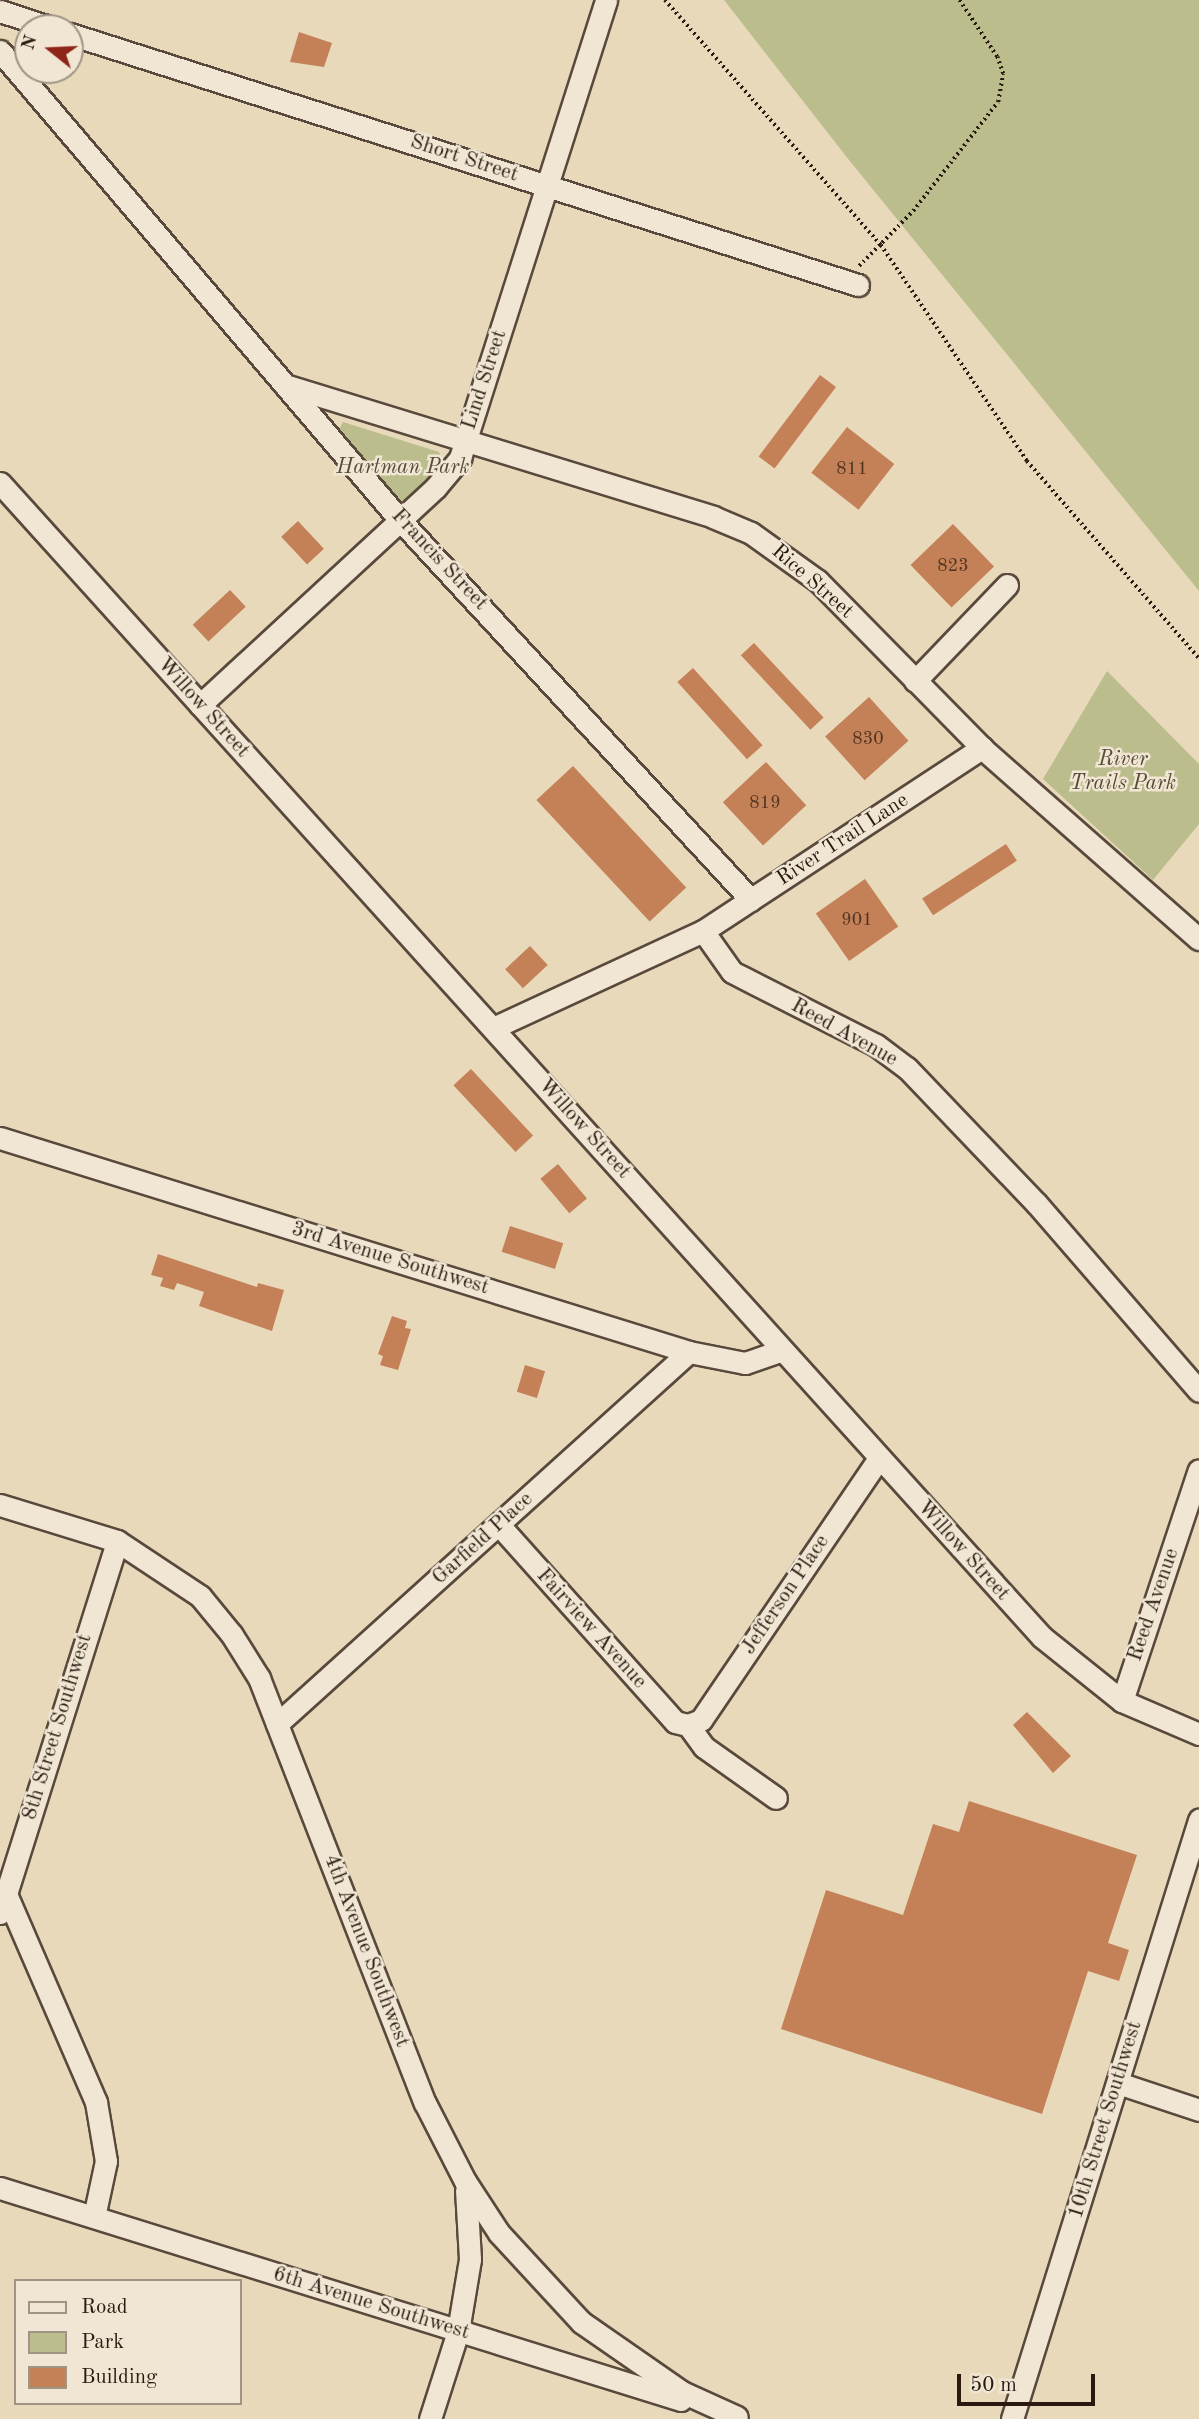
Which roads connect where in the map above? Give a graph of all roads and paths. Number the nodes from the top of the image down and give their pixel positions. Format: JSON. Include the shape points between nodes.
{"nodes":[{"id":1,"x":606,"y":0,"type":"edge"},
{"id":2,"x":665,"y":0,"type":"edge"},
{"id":3,"x":959,"y":0,"type":"edge"},
{"id":4,"x":84,"y":38,"type":"edge"},
{"id":5,"x":0,"y":51,"type":"edge"},
{"id":6,"x":546,"y":186,"type":"junction"},
{"id":7,"x":881,"y":244,"type":"junction"},
{"id":8,"x":851,"y":283,"type":"joint"},
{"id":9,"x":285,"y":385,"type":"junction"},
{"id":10,"x":466,"y":440,"type":"junction"},
{"id":11,"x":0,"y":483,"type":"edge"},
{"id":12,"x":400,"y":520,"type":"junction"},
{"id":13,"x":1007,"y":585,"type":"dead end"},
{"id":14,"x":1199,"y":658,"type":"edge"},
{"id":15,"x":915,"y":681,"type":"junction"},
{"id":16,"x":200,"y":705,"type":"junction"},
{"id":17,"x":982,"y":748,"type":"junction"},
{"id":18,"x":751,"y":900,"type":"junction"},
{"id":19,"x":704,"y":931,"type":"junction"},
{"id":20,"x":1199,"y":939,"type":"edge"},
{"id":21,"x":493,"y":1028,"type":"junction"},
{"id":22,"x":0,"y":1138,"type":"edge"},
{"id":23,"x":782,"y":1350,"type":"junction"},
{"id":24,"x":690,"y":1352,"type":"junction"},
{"id":25,"x":1194,"y":1386,"type":"edge"},
{"id":26,"x":879,"y":1458,"type":"junction"},
{"id":27,"x":1199,"y":1470,"type":"edge"},
{"id":28,"x":0,"y":1504,"type":"edge"},
{"id":29,"x":499,"y":1525,"type":"junction"},
{"id":30,"x":117,"y":1541,"type":"junction"},
{"id":31,"x":1122,"y":1701,"type":"junction"},
{"id":32,"x":277,"y":1724,"type":"junction"},
{"id":33,"x":688,"y":1725,"type":"junction"},
{"id":34,"x":1199,"y":1734,"type":"edge"},
{"id":35,"x":776,"y":1798,"type":"dead end"},
{"id":36,"x":1199,"y":1820,"type":"edge"},
{"id":37,"x":9,"y":1851,"type":"edge"},
{"id":38,"x":3,"y":1903,"type":"edge"},
{"id":39,"x":1118,"y":2083,"type":"junction"},
{"id":40,"x":1199,"y":2110,"type":"edge"},
{"id":41,"x":465,"y":2181,"type":"junction"},
{"id":42,"x":0,"y":2188,"type":"edge"},
{"id":43,"x":94,"y":2217,"type":"junction"},
{"id":44,"x":458,"y":2332,"type":"junction"},
{"id":45,"x":740,"y":2418,"type":"edge"},
{"id":46,"x":430,"y":2419,"type":"edge"},
{"id":47,"x":1012,"y":2419,"type":"edge"}],
"edges":[{"from":1,"to":6,"type":"street","name":"Lind Street"},
{"from":2,"to":7,"type":"path"},
{"from":3,"to":7,"type":"path","via":[[997,57],[1003,74],[998,102],[913,211]]},
{"from":4,"to":6,"type":"street","name":"Short Street"},
{"from":5,"to":9,"type":"street","name":"Francis Street"},
{"from":6,"to":8,"type":"street","name":"Short Street"},
{"from":6,"to":10,"type":"street","name":"Lind Street"},
{"from":7,"to":8,"type":"path"},
{"from":7,"to":14,"type":"path","via":[[1027,461]]},
{"from":9,"to":10,"type":"street","name":"Rice Street"},
{"from":9,"to":12,"type":"street","name":"Francis Street"},
{"from":10,"to":12,"type":"street","name":"Lind Street","via":[[449,473]]},
{"from":10,"to":15,"type":"street","name":"Rice Street","via":[[751,533],[818,581]]},
{"from":11,"to":16,"type":"street","name":"Willow Street"},
{"from":12,"to":16,"type":"street","name":"Lind Street"},
{"from":12,"to":18,"type":"street","name":"Francis Street"},
{"from":13,"to":15,"type":"street"},
{"from":15,"to":17,"type":"street","name":"Rice Street"},
{"from":16,"to":21,"type":"street","name":"Willow Street"},
{"from":17,"to":18,"type":"street","name":"River Trail Lane"},
{"from":17,"to":20,"type":"street","name":"Rice Street"},
{"from":18,"to":19,"type":"street","name":"River Trail Lane"},
{"from":19,"to":21,"type":"street"},
{"from":19,"to":25,"type":"street","name":"Reed Avenue","via":[[732,972],[876,1045],[907,1068],[1037,1204]]},
{"from":21,"to":23,"type":"street","name":"Willow Street"},
{"from":22,"to":24,"type":"street","name":"3rd Avenue Southwest"},
{"from":23,"to":24,"type":"street","name":"3rd Avenue Southwest","via":[[745,1363]]},
{"from":23,"to":26,"type":"street","name":"Willow Street"},
{"from":24,"to":29,"type":"street","name":"Garfield Place"},
{"from":26,"to":31,"type":"street","name":"Willow Street","via":[[1042,1637]]},
{"from":26,"to":33,"type":"street","name":"Jefferson Place","via":[[701,1720]]},
{"from":27,"to":31,"type":"street","name":"Reed Avenue"},
{"from":28,"to":30,"type":"street","name":"4th Avenue Southwest"},
{"from":29,"to":32,"type":"street","name":"Garfield Place"},
{"from":29,"to":33,"type":"street","name":"Fairview Avenue","via":[[675,1722]]},
{"from":30,"to":32,"type":"street","name":"4th Avenue Southwest","via":[[200,1597],[259,1678]]},
{"from":30,"to":37,"type":"street","name":"8th Street Southwest"},
{"from":31,"to":34,"type":"street","name":"Willow Street"},
{"from":32,"to":41,"type":"street","name":"4th Avenue Southwest","via":[[425,2102]]},
{"from":33,"to":35,"type":"street","name":"Fairview Avenue","via":[[704,1747]]},
{"from":36,"to":39,"type":"street","name":"10th Street Southwest"},
{"from":37,"to":38,"type":"street","name":"8th Street Southwest"},
{"from":38,"to":43,"type":"street","via":[[96,2102],[106,2161]]},
{"from":39,"to":40,"type":"street"},
{"from":39,"to":47,"type":"street","name":"10th Street Southwest"},
{"from":41,"to":44,"type":"street","via":[[470,2259]]},
{"from":41,"to":45,"type":"street","name":"4th Avenue Southwest","via":[[499,2233],[581,2322],[682,2392]]},
{"from":42,"to":43,"type":"street","name":"6th Avenue Southwest"},
{"from":43,"to":44,"type":"street","name":"6th Avenue Southwest"},
{"from":44,"to":45,"type":"street","name":"6th Avenue Southwest"},
{"from":44,"to":46,"type":"street"}]}
